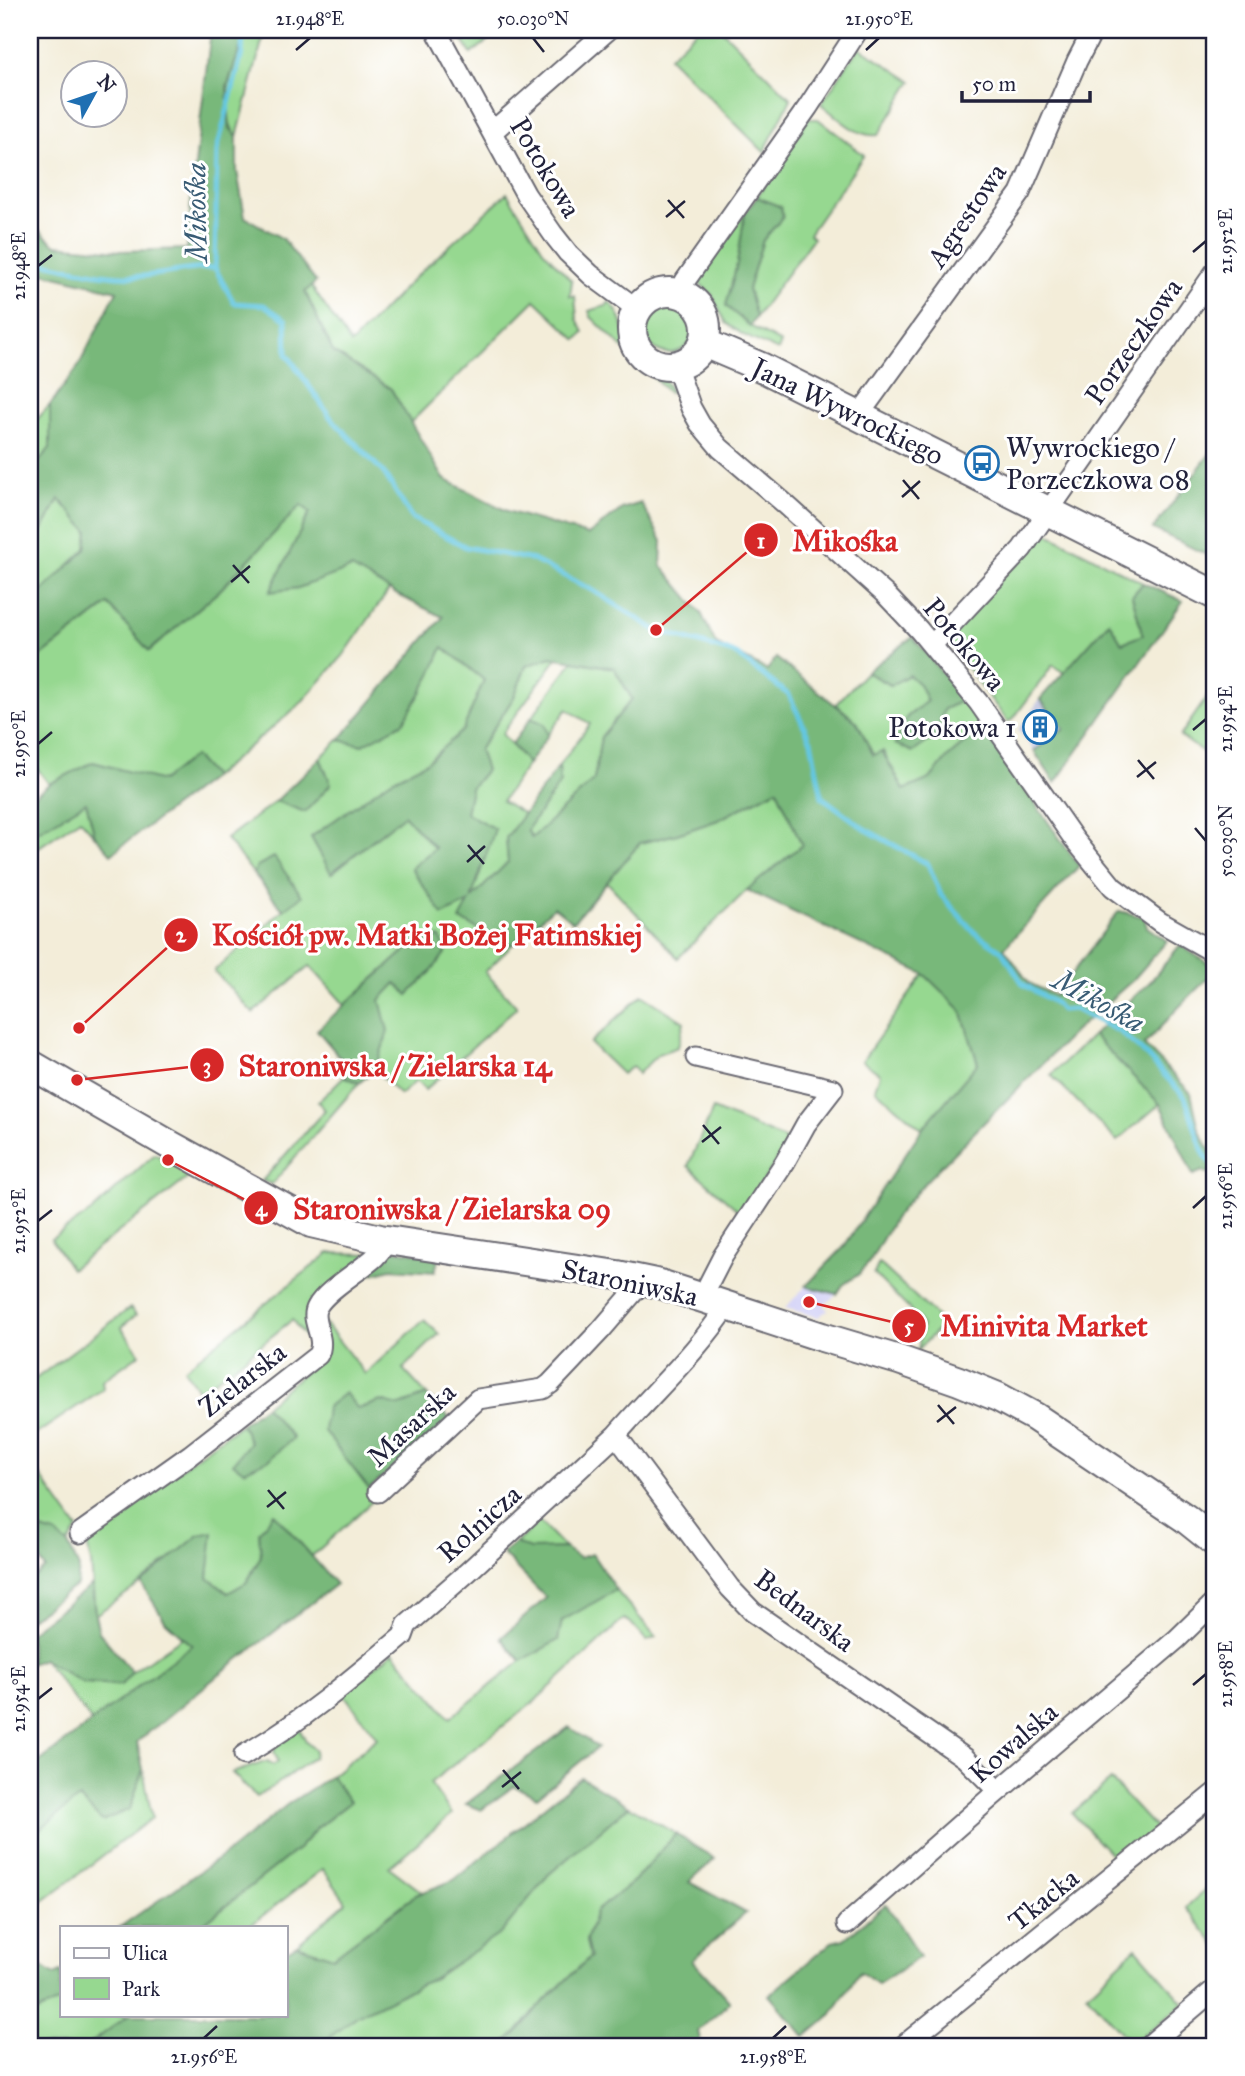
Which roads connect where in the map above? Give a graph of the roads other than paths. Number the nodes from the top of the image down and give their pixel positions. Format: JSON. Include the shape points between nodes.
{"nodes":[{"id":1,"x":436,"y":30,"type":"edge"},
{"id":2,"x":608,"y":30,"type":"edge"},
{"id":3,"x":858,"y":30,"type":"edge"},
{"id":4,"x":1093,"y":30,"type":"edge"},
{"id":5,"x":492,"y":132,"type":"junction"},
{"id":6,"x":1215,"y":272,"type":"edge"},
{"id":7,"x":680,"y":293,"type":"junction"},
{"id":8,"x":637,"y":309,"type":"junction"},
{"id":9,"x":704,"y":343,"type":"junction"},
{"id":10,"x":676,"y":366,"type":"junction"},
{"id":11,"x":859,"y":415,"type":"junction"},
{"id":12,"x":1049,"y":510,"type":"junction"},
{"id":13,"x":1215,"y":595,"type":"edge"},
{"id":14,"x":932,"y":645,"type":"junction"},
{"id":15,"x":1215,"y":953,"type":"edge"},
{"id":16,"x":696,"y":1057,"type":"dead end"},
{"id":17,"x":30,"y":1064,"type":"edge"},
{"id":18,"x":389,"y":1241,"type":"junction"},
{"id":19,"x":643,"y":1280,"type":"junction"},
{"id":20,"x":715,"y":1301,"type":"junction"},
{"id":21,"x":616,"y":1435,"type":"junction"},
{"id":22,"x":378,"y":1492,"type":"dead end"},
{"id":23,"x":80,"y":1534,"type":"dead end"},
{"id":24,"x":1215,"y":1542,"type":"edge"},
{"id":25,"x":1215,"y":1602,"type":"edge"},
{"id":26,"x":244,"y":1755,"type":"dead end"},
{"id":27,"x":998,"y":1791,"type":"junction"},
{"id":28,"x":1215,"y":1793,"type":"edge"},
{"id":29,"x":847,"y":1924,"type":"dead end"},
{"id":30,"x":1215,"y":1989,"type":"edge"},
{"id":31,"x":904,"y":2046,"type":"edge"},
{"id":32,"x":1148,"y":2046,"type":"edge"}],
"edges":[{"from":1,"to":5,"type":"street","name":"Potokowa"},
{"from":2,"to":5,"type":"street"},
{"from":3,"to":7,"type":"street"},
{"from":4,"to":11,"type":"street","name":"Agrestowa","via":[[1020,193]]},
{"from":5,"to":8,"type":"street","name":"Potokowa","via":[[526,195],[568,253]]},
{"from":6,"to":12,"type":"street","name":"Porzeczkowa"},
{"from":7,"to":8,"type":"street","via":[[656,294]]},
{"from":7,"to":9,"type":"street","via":[[700,307],[707,331]]},
{"from":8,"to":10,"type":"street","via":[[631,327],[635,346],[656,365]]},
{"from":9,"to":10,"type":"street","via":[[693,358]]},
{"from":9,"to":11,"type":"street","name":"Jana Wywrockiego"},
{"from":10,"to":14,"type":"street","name":"Potokowa","via":[[691,408],[720,448],[886,595]]},
{"from":11,"to":12,"type":"street","name":"Jana Wywrockiego"},
{"from":12,"to":13,"type":"street","name":"Jana Wywrockiego"},
{"from":12,"to":14,"type":"street","name":"Porzeczkowa","via":[[1022,549]]},
{"from":14,"to":15,"type":"street","name":"Potokowa","via":[[1113,887],[1160,922]]},
{"from":16,"to":20,"type":"street","name":"Rolnicza","via":[[833,1089],[723,1256]]},
{"from":17,"to":18,"type":"street","name":"Staroniwska","via":[[311,1223]]},
{"from":18,"to":19,"type":"street","name":"Staroniwska"},
{"from":18,"to":23,"type":"street","name":"Zielarska","via":[[316,1308],[321,1338],[318,1354]]},
{"from":19,"to":20,"type":"street","name":"Staroniwska"},
{"from":19,"to":22,"type":"street","name":"Masarska","via":[[550,1384],[478,1399]]},
{"from":20,"to":21,"type":"street","name":"Rolnicza","via":[[709,1334]]},
{"from":20,"to":24,"type":"street","name":"Staroniwska","via":[[998,1397],[1066,1437]]},
{"from":21,"to":26,"type":"street","name":"Rolnicza","via":[[407,1625],[403,1636],[338,1690]]},
{"from":21,"to":27,"type":"street","name":"Bednarska","via":[[753,1612],[965,1758]]},
{"from":25,"to":27,"type":"street","name":"Kowalska"},
{"from":27,"to":29,"type":"street","name":"Kowalska"},
{"from":28,"to":31,"type":"street","name":"Tkacka"},
{"from":30,"to":32,"type":"street"}]}
